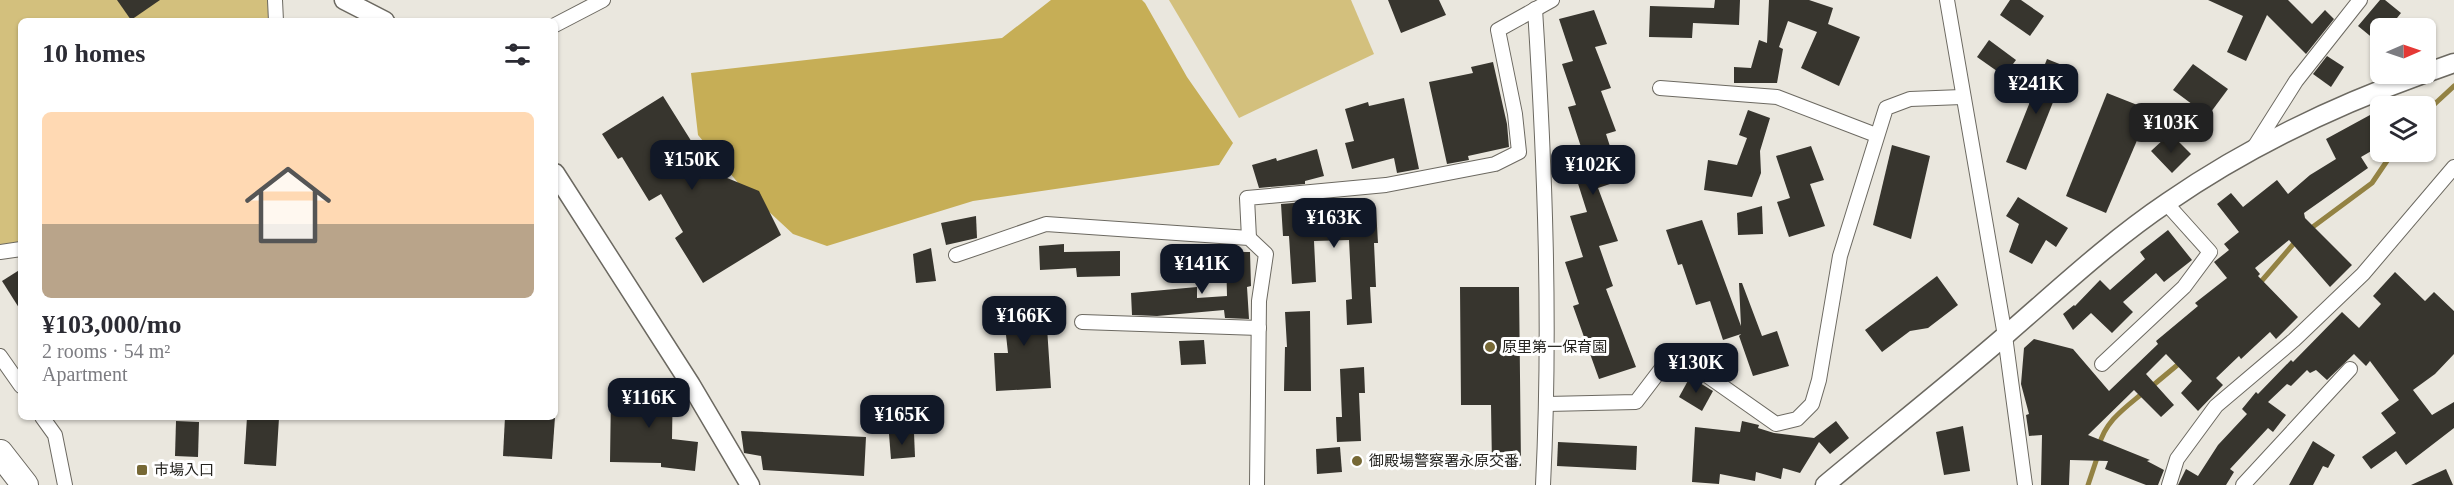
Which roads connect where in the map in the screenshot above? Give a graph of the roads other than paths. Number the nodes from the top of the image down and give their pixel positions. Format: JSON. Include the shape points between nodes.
{"nodes":[{"id":1,"x":275,"y":0,"type":"edge"},
{"id":2,"x":344,"y":0,"type":"edge"},
{"id":3,"x":603,"y":0,"type":"edge"},
{"id":4,"x":1552,"y":0,"type":"edge"},
{"id":5,"x":1947,"y":0,"type":"edge"},
{"id":6,"x":2360,"y":0,"type":"edge"},
{"id":7,"x":1535,"y":9,"type":"junction"},
{"id":8,"x":276,"y":18,"type":"edge"},
{"id":9,"x":379,"y":18,"type":"edge"},
{"id":10,"x":558,"y":22,"type":"edge"},
{"id":11,"x":2454,"y":63,"type":"edge"},
{"id":12,"x":2436,"y":69,"type":"edge"},
{"id":13,"x":2394,"y":84,"type":"edge"},
{"id":14,"x":1660,"y":88,"type":"dead end"},
{"id":15,"x":1962,"y":97,"type":"junction"},
{"id":16,"x":1876,"y":135,"type":"junction"},
{"id":17,"x":2252,"y":151,"type":"junction"},
{"id":18,"x":2454,"y":167,"type":"edge"},
{"id":19,"x":558,"y":178,"type":"edge"},
{"id":20,"x":2166,"y":203,"type":"junction"},
{"id":21,"x":1249,"y":238,"type":"junction"},
{"id":22,"x":18,"y":249,"type":"edge"},
{"id":23,"x":0,"y":252,"type":"edge"},
{"id":24,"x":956,"y":255,"type":"dead end"},
{"id":25,"x":1082,"y":322,"type":"dead end"},
{"id":26,"x":1259,"y":328,"type":"junction"},
{"id":27,"x":2005,"y":336,"type":"junction"},
{"id":28,"x":0,"y":356,"type":"edge"},
{"id":29,"x":2102,"y":364,"type":"dead end"},
{"id":30,"x":2350,"y":369,"type":"dead end"},
{"id":31,"x":18,"y":382,"type":"edge"},
{"id":32,"x":1547,"y":404,"type":"junction"},
{"id":33,"x":44,"y":420,"type":"edge"},
{"id":34,"x":65,"y":485,"type":"edge"},
{"id":35,"x":750,"y":485,"type":"edge"},
{"id":36,"x":1257,"y":485,"type":"edge"},
{"id":37,"x":1544,"y":485,"type":"edge"},
{"id":38,"x":1825,"y":485,"type":"edge"},
{"id":39,"x":2025,"y":485,"type":"edge"},
{"id":40,"x":2169,"y":485,"type":"edge"},
{"id":41,"x":2243,"y":485,"type":"edge"}],
"edges":[{"from":1,"to":8,"type":"street"},
{"from":2,"to":9,"type":"street"},
{"from":3,"to":10,"type":"street"},
{"from":4,"to":7,"type":"street"},
{"from":5,"to":15,"type":"street"},
{"from":6,"to":17,"type":"street","via":[[2296,81]]},
{"from":7,"to":21,"type":"street","via":[[1498,30],[1519,152],[1495,164],[1386,184],[1247,198]]},
{"from":7,"to":32,"type":"street","via":[[1544,169]]},
{"from":11,"to":12,"type":"street"},
{"from":13,"to":17,"type":"street"},
{"from":14,"to":16,"type":"street","via":[[1777,97]]},
{"from":15,"to":16,"type":"street","via":[[1910,99],[1886,108]]},
{"from":15,"to":27,"type":"street"},
{"from":16,"to":32,"type":"street","via":[[1840,256],[1819,380],[1812,404],[1797,419],[1776,424],[1684,360],[1668,360],[1636,402]]},
{"from":17,"to":20,"type":"street"},
{"from":18,"to":40,"type":"street","via":[[2363,274],[2294,340],[2216,406],[2177,459]]},
{"from":19,"to":35,"type":"street"},
{"from":20,"to":27,"type":"street","via":[[2101,251]]},
{"from":20,"to":29,"type":"street","via":[[2210,252],[2184,287]]},
{"from":21,"to":24,"type":"street","via":[[1046,224]]},
{"from":21,"to":26,"type":"street","via":[[1266,254]]},
{"from":22,"to":23,"type":"street"},
{"from":25,"to":26,"type":"street"},
{"from":26,"to":36,"type":"street"},
{"from":27,"to":38,"type":"street"},
{"from":27,"to":39,"type":"street"},
{"from":28,"to":31,"type":"street"},
{"from":30,"to":41,"type":"street"},
{"from":32,"to":37,"type":"street"},
{"from":33,"to":34,"type":"street","via":[[55,435]]}]}
